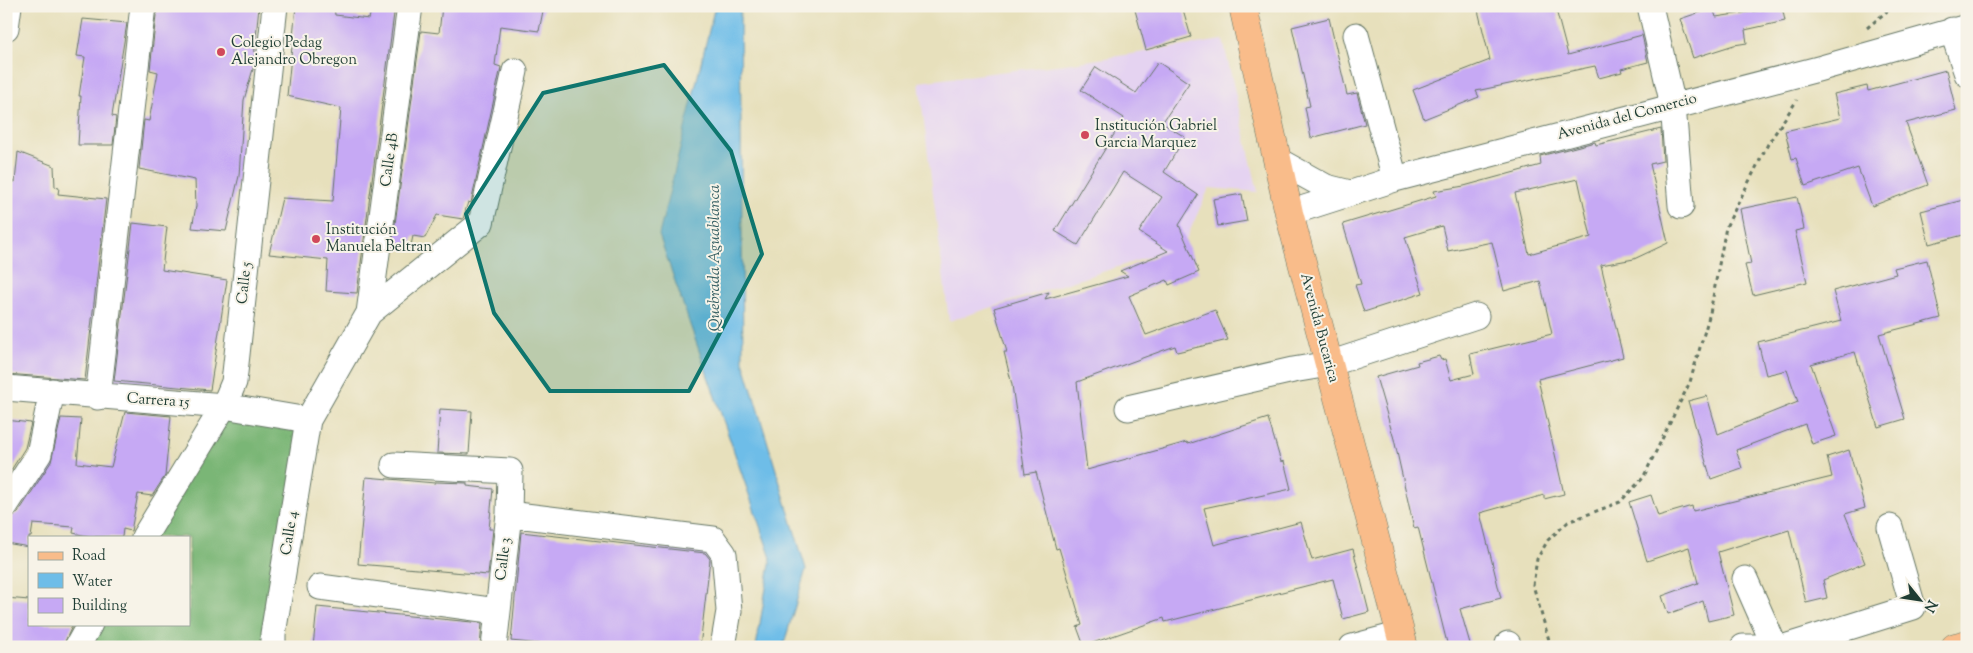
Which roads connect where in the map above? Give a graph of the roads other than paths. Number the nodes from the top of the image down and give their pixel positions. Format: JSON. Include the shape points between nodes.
{"nodes":[{"id":1,"x":9,"y":6,"type":"edge"},
{"id":2,"x":143,"y":6,"type":"edge"},
{"id":3,"x":275,"y":6,"type":"edge"},
{"id":4,"x":410,"y":6,"type":"edge"},
{"id":5,"x":1245,"y":6,"type":"edge"},
{"id":6,"x":1650,"y":6,"type":"edge"},
{"id":7,"x":6,"y":28,"type":"edge"},
{"id":8,"x":1959,"y":28,"type":"edge"},
{"id":9,"x":1356,"y":35,"type":"dead end"},
{"id":10,"x":515,"y":71,"type":"dead end"},
{"id":11,"x":1967,"y":74,"type":"edge"},
{"id":12,"x":1673,"y":105,"type":"junction"},
{"id":13,"x":1277,"y":160,"type":"junction"},
{"id":14,"x":1395,"y":179,"type":"junction"},
{"id":15,"x":1350,"y":193,"type":"junction"},
{"id":16,"x":1681,"y":206,"type":"dead end"},
{"id":17,"x":1289,"y":213,"type":"junction"},
{"id":18,"x":369,"y":314,"type":"junction"},
{"id":19,"x":1476,"y":316,"type":"dead end"},
{"id":20,"x":1329,"y":364,"type":"junction"},
{"id":21,"x":6,"y":388,"type":"edge"},
{"id":22,"x":52,"y":391,"type":"junction"},
{"id":23,"x":98,"y":397,"type":"junction"},
{"id":24,"x":224,"y":406,"type":"junction"},
{"id":25,"x":1128,"y":408,"type":"dead end"},
{"id":26,"x":308,"y":420,"type":"junction"},
{"id":27,"x":394,"y":465,"type":"dead end"},
{"id":28,"x":6,"y":504,"type":"edge"},
{"id":29,"x":509,"y":514,"type":"junction"},
{"id":30,"x":1890,"y":527,"type":"dead end"},
{"id":31,"x":145,"y":536,"type":"edge"},
{"id":32,"x":1745,"y":578,"type":"dead end"},
{"id":33,"x":320,"y":586,"type":"dead end"},
{"id":34,"x":497,"y":611,"type":"junction"},
{"id":35,"x":89,"y":626,"type":"edge"},
{"id":36,"x":1403,"y":641,"type":"edge"},
{"id":37,"x":1967,"y":644,"type":"edge"},
{"id":38,"x":77,"y":647,"type":"edge"},
{"id":39,"x":273,"y":647,"type":"edge"},
{"id":40,"x":494,"y":647,"type":"edge"},
{"id":41,"x":723,"y":647,"type":"edge"},
{"id":42,"x":1352,"y":647,"type":"edge"},
{"id":43,"x":1743,"y":647,"type":"edge"},
{"id":44,"x":1766,"y":647,"type":"edge"},
{"id":45,"x":1775,"y":647,"type":"edge"},
{"id":46,"x":1784,"y":647,"type":"edge"},
{"id":47,"x":1956,"y":647,"type":"edge"}],
"edges":[{"from":1,"to":7,"type":"street"},
{"from":2,"to":23,"type":"street"},
{"from":3,"to":24,"type":"street","name":"Calle 5","via":[[234,382]]},
{"from":4,"to":18,"type":"street","name":"Calle 4B"},
{"from":5,"to":13,"type":"main road","name":"Avenida Bucarica"},
{"from":6,"to":12,"type":"street"},
{"from":8,"to":11,"type":"street"},
{"from":8,"to":12,"type":"street","name":"Avenida del Comercio","via":[[1818,69]]},
{"from":9,"to":14,"type":"street"},
{"from":10,"to":18,"type":"street","via":[[481,223]]},
{"from":12,"to":14,"type":"street","name":"Avenida del Comercio"},
{"from":12,"to":16,"type":"street"},
{"from":13,"to":15,"type":"street","via":[[1326,187]]},
{"from":13,"to":17,"type":"main road","name":"Avenida Bucarica"},
{"from":14,"to":15,"type":"street","name":"Avenida del Comercio"},
{"from":15,"to":17,"type":"street","name":"Avenida del Comercio"},
{"from":17,"to":20,"type":"main road","name":"Avenida Bucarica"},
{"from":18,"to":26,"type":"street"},
{"from":19,"to":20,"type":"street"},
{"from":20,"to":25,"type":"street"},
{"from":20,"to":36,"type":"main road","name":"Avenida Bucarica"},
{"from":21,"to":22,"type":"street","name":"Carrera 15"},
{"from":22,"to":23,"type":"street","name":"Carrera 15"},
{"from":22,"to":28,"type":"street","via":[[39,454]]},
{"from":23,"to":24,"type":"street","name":"Carrera 15"},
{"from":24,"to":26,"type":"street","name":"Carrera 15"},
{"from":24,"to":31,"type":"street","name":"Calle 5"},
{"from":26,"to":39,"type":"street","name":"Calle 4"},
{"from":27,"to":29,"type":"street","name":"Calle 3","via":[[510,471]]},
{"from":29,"to":34,"type":"street","name":"Calle 3"},
{"from":29,"to":41,"type":"street","via":[[713,539],[724,554],[730,611]]},
{"from":30,"to":46,"type":"street","via":[[1913,607]]},
{"from":32,"to":45,"type":"street"},
{"from":33,"to":34,"type":"street"},
{"from":34,"to":40,"type":"street","name":"Calle 3"},
{"from":35,"to":38,"type":"street"},
{"from":36,"to":42,"type":"street"},
{"from":37,"to":47,"type":"main road"},
{"from":43,"to":44,"type":"street"}]}
